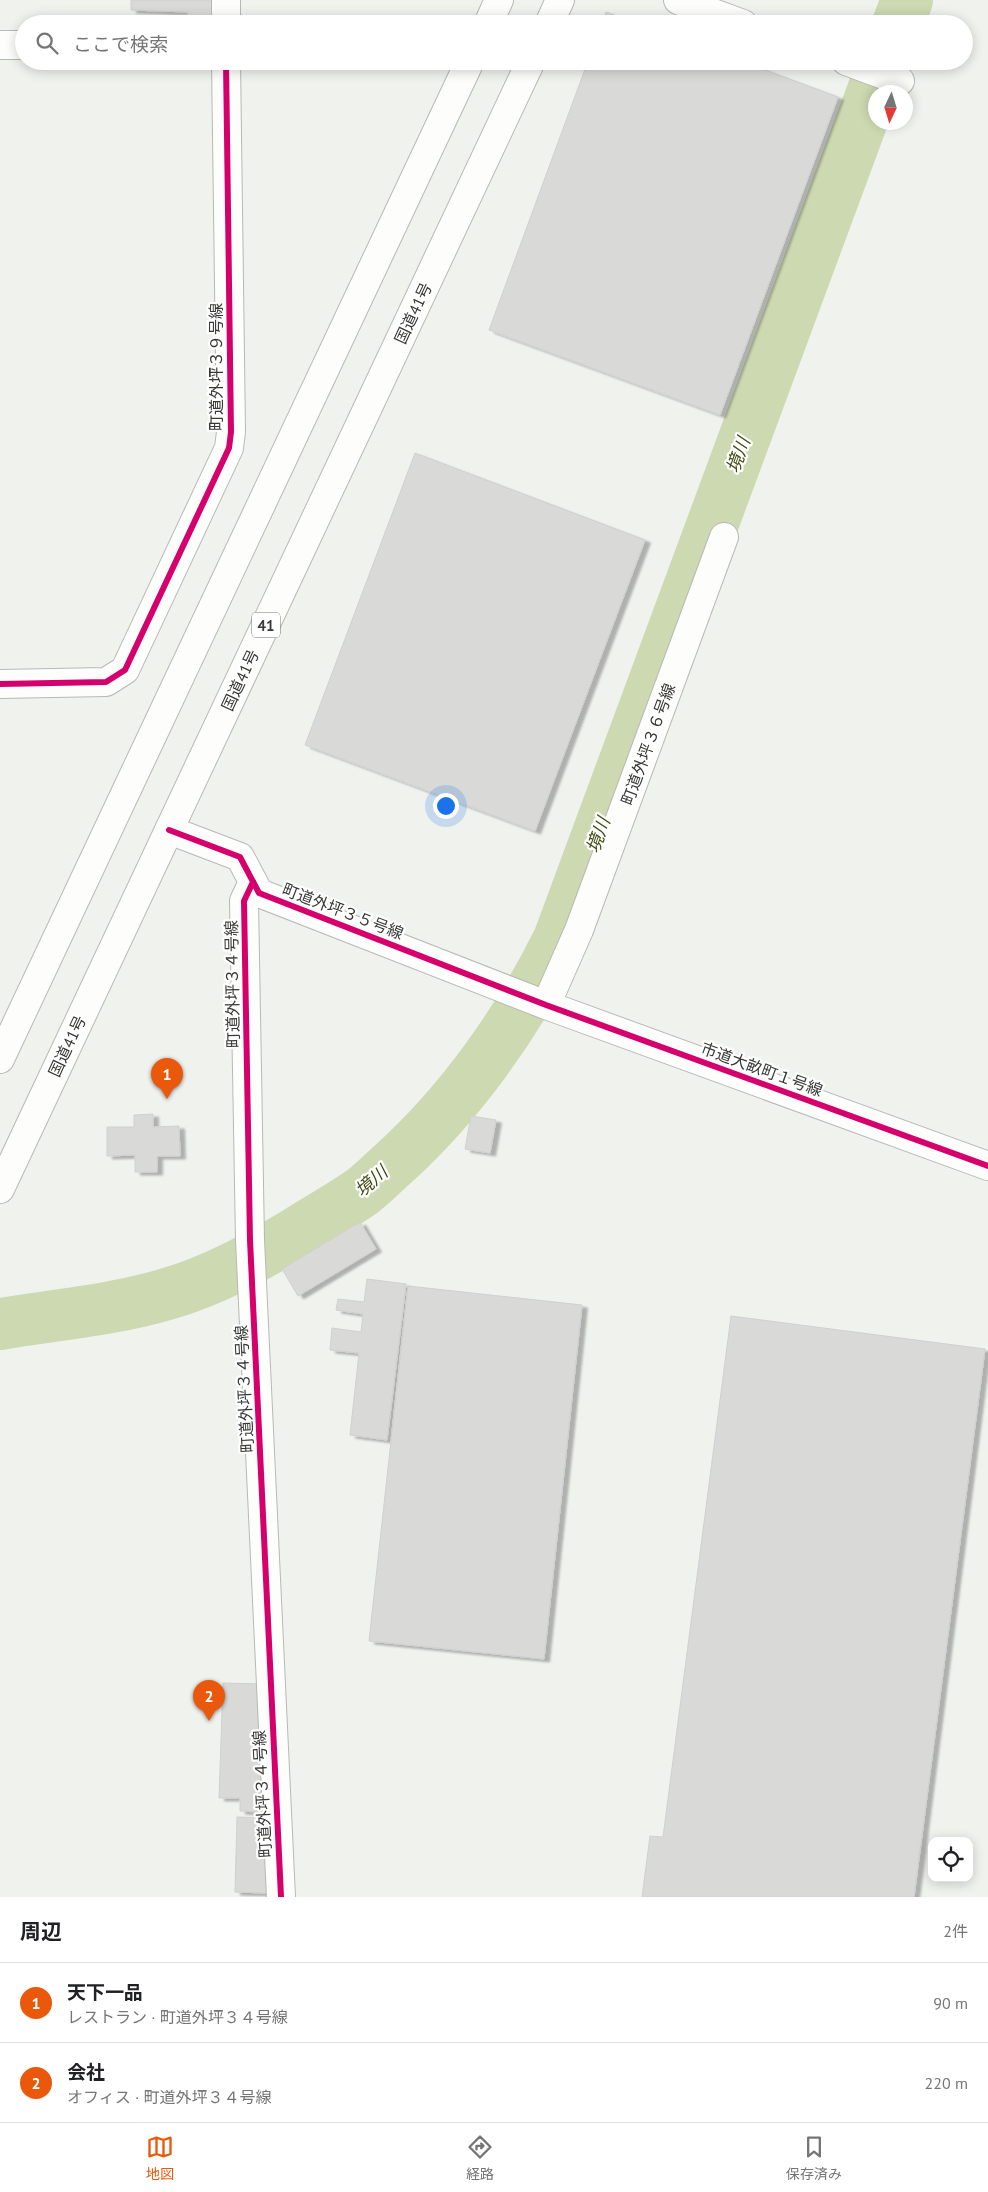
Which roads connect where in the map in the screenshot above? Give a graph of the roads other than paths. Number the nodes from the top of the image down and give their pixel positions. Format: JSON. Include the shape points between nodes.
{"nodes":[{"id":1,"x":226,"y":0,"type":"edge"},
{"id":2,"x":499,"y":0,"type":"edge"},
{"id":3,"x":560,"y":0,"type":"edge"},
{"id":4,"x":678,"y":0,"type":"edge"},
{"id":5,"x":226,"y":15,"type":"edge"},
{"id":6,"x":492,"y":15,"type":"edge"},
{"id":7,"x":553,"y":15,"type":"edge"},
{"id":8,"x":719,"y":15,"type":"edge"},
{"id":9,"x":0,"y":45,"type":"edge"},
{"id":10,"x":15,"y":45,"type":"edge"},
{"id":11,"x":226,"y":70,"type":"edge"},
{"id":12,"x":466,"y":70,"type":"edge"},
{"id":13,"x":527,"y":70,"type":"edge"},
{"id":14,"x":869,"y":70,"type":"edge"},
{"id":15,"x":896,"y":80,"type":"dead end"},
{"id":16,"x":724,"y":537,"type":"dead end"},
{"id":17,"x":0,"y":684,"type":"edge"},
{"id":18,"x":169,"y":830,"type":"junction"},
{"id":19,"x":253,"y":882,"type":"junction"},
{"id":20,"x":532,"y":999,"type":"junction"},
{"id":21,"x":0,"y":1059,"type":"edge"},
{"id":22,"x":988,"y":1166,"type":"edge"},
{"id":23,"x":0,"y":1190,"type":"edge"},
{"id":24,"x":281,"y":1897,"type":"edge"}],
"edges":[{"from":1,"to":5,"type":"main road"},
{"from":2,"to":6,"type":"main road"},
{"from":3,"to":7,"type":"main road"},
{"from":4,"to":8,"type":"main road"},
{"from":9,"to":10,"type":"main road"},
{"from":11,"to":17,"type":"main road","name":"町道外坪３９号線","via":[[232,432],[229,448],[125,670],[106,682]]},
{"from":12,"to":21,"type":"main road"},
{"from":13,"to":18,"type":"main road","name":"国道41号","number":"41"},
{"from":14,"to":15,"type":"main road"},
{"from":16,"to":20,"type":"main road","name":"町道外坪３６号線","via":[[579,930]]},
{"from":18,"to":19,"type":"main road","name":"町道外坪３５号線","via":[[240,857]]},
{"from":18,"to":23,"type":"main road","name":"国道41号","number":"41"},
{"from":19,"to":20,"type":"main road","name":"町道外坪３５号線","via":[[258,893]]},
{"from":19,"to":24,"type":"main road","name":"町道外坪３４号線","via":[[244,901],[250,1240]]},
{"from":20,"to":22,"type":"main road","name":"市道大畝町１号線"}]}
